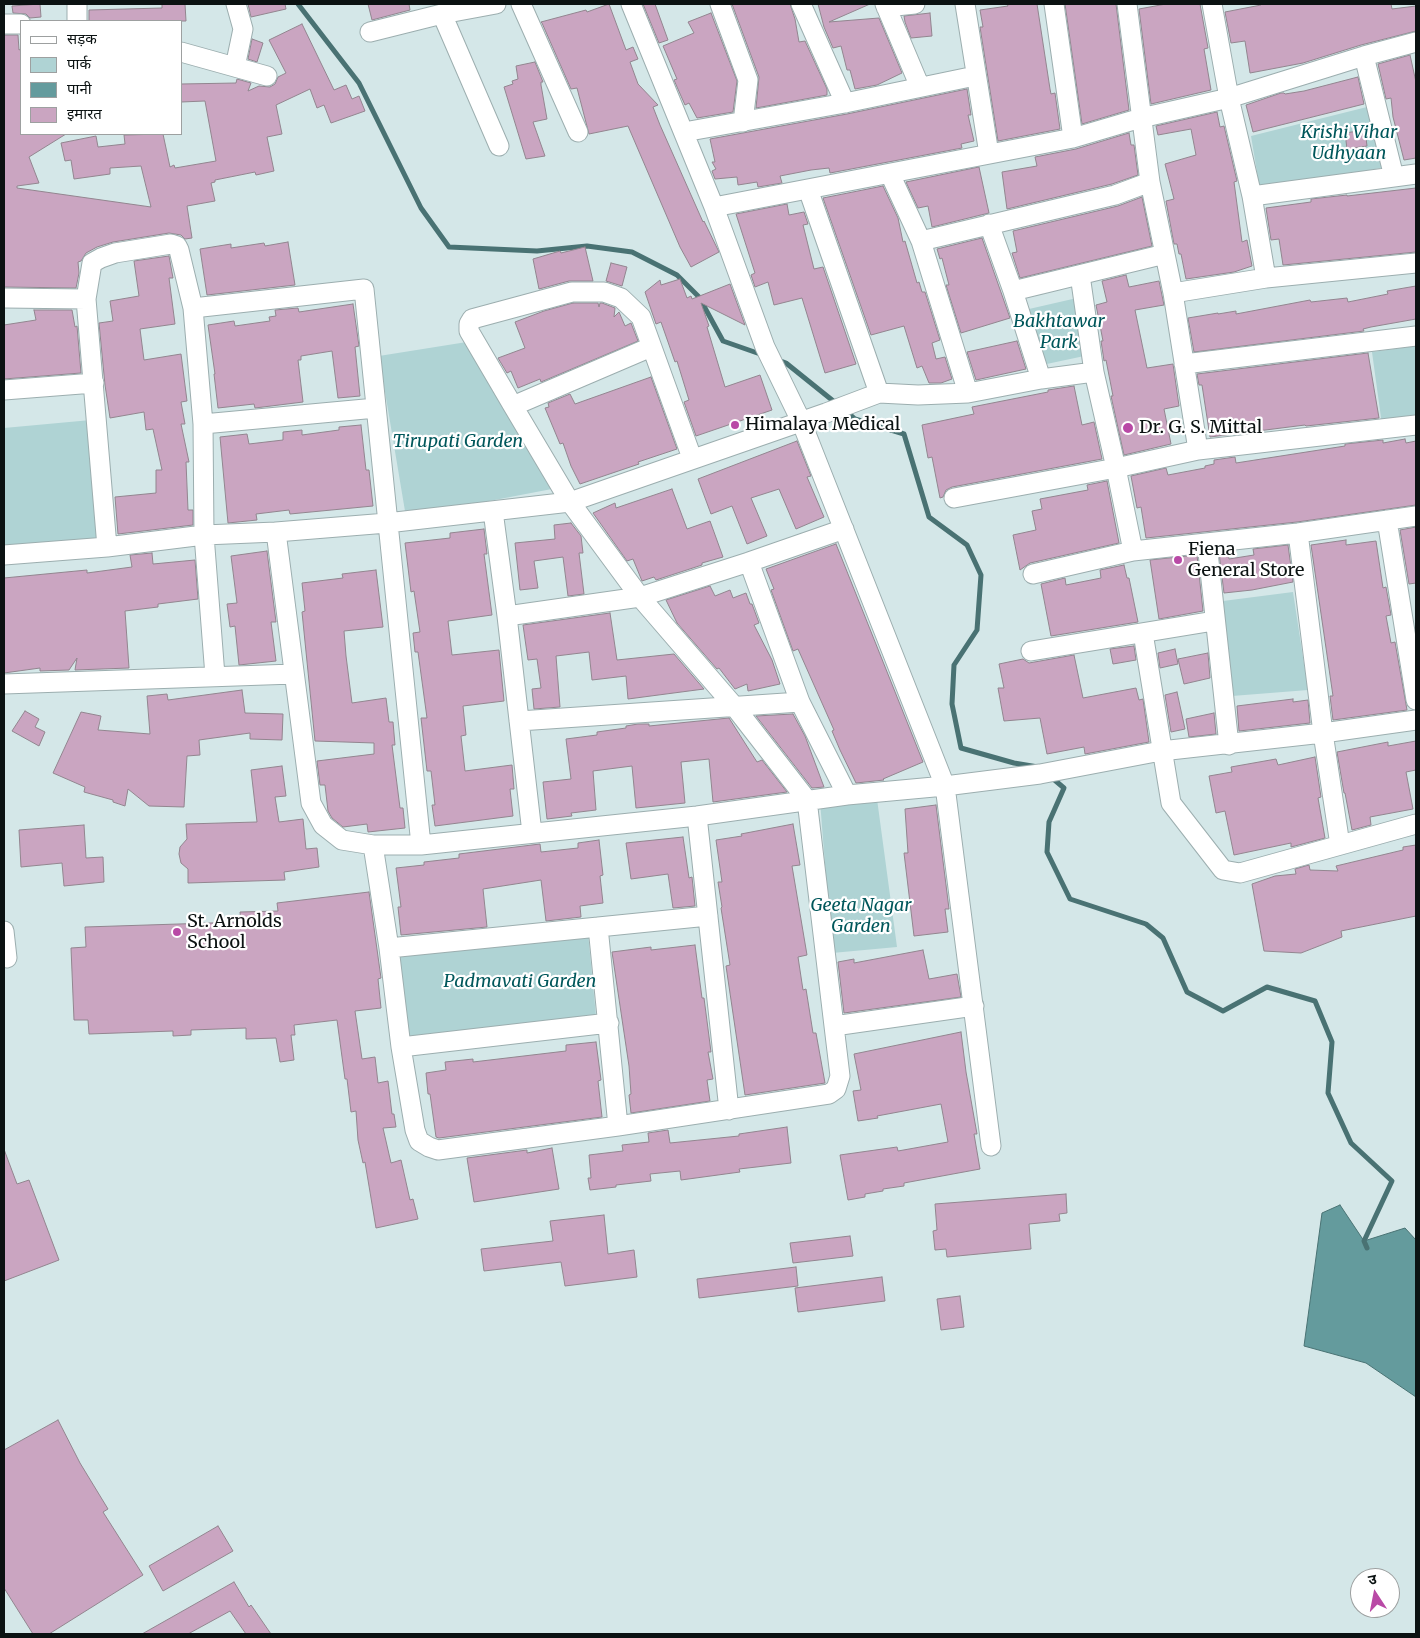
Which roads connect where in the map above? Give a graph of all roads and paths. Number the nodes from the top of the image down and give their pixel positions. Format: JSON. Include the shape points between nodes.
{"nodes":[{"id":1,"x":77,"y":4,"type":"edge"},
{"id":2,"x":236,"y":4,"type":"edge"},
{"id":3,"x":496,"y":4,"type":"edge"},
{"id":4,"x":521,"y":4,"type":"edge"},
{"id":5,"x":631,"y":4,"type":"edge"},
{"id":6,"x":720,"y":4,"type":"edge"},
{"id":7,"x":801,"y":4,"type":"edge"},
{"id":8,"x":915,"y":4,"type":"edge"},
{"id":9,"x":965,"y":4,"type":"edge"},
{"id":10,"x":1054,"y":4,"type":"edge"},
{"id":11,"x":1126,"y":4,"type":"edge"},
{"id":12,"x":1212,"y":4,"type":"edge"},
{"id":13,"x":886,"y":5,"type":"edge"},
{"id":14,"x":442,"y":14,"type":"junction"},
{"id":15,"x":77,"y":20,"type":"edge"},
{"id":16,"x":4,"y":24,"type":"edge"},
{"id":17,"x":20,"y":24,"type":"edge"},
{"id":18,"x":370,"y":32,"type":"dead end"},
{"id":19,"x":1416,"y":42,"type":"edge"},
{"id":20,"x":182,"y":52,"type":"edge"},
{"id":21,"x":1364,"y":56,"type":"junction"},
{"id":22,"x":235,"y":67,"type":"junction"},
{"id":23,"x":267,"y":76,"type":"dead end"},
{"id":24,"x":975,"y":76,"type":"junction"},
{"id":25,"x":920,"y":88,"type":"junction"},
{"id":26,"x":1229,"y":98,"type":"junction"},
{"id":27,"x":845,"y":103,"type":"junction"},
{"id":28,"x":1141,"y":118,"type":"junction"},
{"id":29,"x":743,"y":122,"type":"junction"},
{"id":30,"x":578,"y":132,"type":"dead end"},
{"id":31,"x":684,"y":132,"type":"junction"},
{"id":32,"x":1073,"y":138,"type":"junction"},
{"id":33,"x":499,"y":146,"type":"dead end"},
{"id":34,"x":989,"y":154,"type":"junction"},
{"id":35,"x":890,"y":174,"type":"junction"},
{"id":36,"x":1416,"y":174,"type":"edge"},
{"id":37,"x":1394,"y":177,"type":"junction"},
{"id":38,"x":1150,"y":182,"type":"junction"},
{"id":39,"x":808,"y":189,"type":"junction"},
{"id":40,"x":1252,"y":196,"type":"junction"},
{"id":41,"x":714,"y":208,"type":"junction"},
{"id":42,"x":989,"y":224,"type":"junction"},
{"id":43,"x":921,"y":241,"type":"junction"},
{"id":44,"x":1165,"y":254,"type":"junction"},
{"id":45,"x":1416,"y":263,"type":"edge"},
{"id":46,"x":1080,"y":275,"type":"junction"},
{"id":47,"x":1266,"y":278,"type":"junction"},
{"id":48,"x":1013,"y":291,"type":"junction"},
{"id":49,"x":1173,"y":293,"type":"junction"},
{"id":50,"x":4,"y":298,"type":"edge"},
{"id":51,"x":86,"y":299,"type":"junction"},
{"id":52,"x":193,"y":308,"type":"junction"},
{"id":53,"x":1416,"y":336,"type":"edge"},
{"id":54,"x":651,"y":347,"type":"junction"},
{"id":55,"x":1184,"y":364,"type":"junction"},
{"id":56,"x":1094,"y":372,"type":"junction"},
{"id":57,"x":1041,"y":379,"type":"junction"},
{"id":58,"x":94,"y":383,"type":"junction"},
{"id":59,"x":4,"y":390,"type":"edge"},
{"id":60,"x":879,"y":393,"type":"junction"},
{"id":61,"x":968,"y":393,"type":"junction"},
{"id":62,"x":513,"y":406,"type":"junction"},
{"id":63,"x":376,"y":408,"type":"junction"},
{"id":64,"x":801,"y":422,"type":"junction"},
{"id":65,"x":203,"y":424,"type":"junction"},
{"id":66,"x":1416,"y":425,"type":"edge"},
{"id":67,"x":1198,"y":450,"type":"junction"},
{"id":68,"x":692,"y":458,"type":"junction"},
{"id":69,"x":1116,"y":468,"type":"junction"},
{"id":70,"x":954,"y":498,"type":"dead end"},
{"id":71,"x":570,"y":502,"type":"junction"},
{"id":72,"x":493,"y":511,"type":"junction"},
{"id":73,"x":1416,"y":516,"type":"edge"},
{"id":74,"x":1387,"y":520,"type":"junction"},
{"id":75,"x":387,"y":523,"type":"junction"},
{"id":76,"x":844,"y":529,"type":"junction"},
{"id":77,"x":276,"y":532,"type":"junction"},
{"id":78,"x":1298,"y":533,"type":"junction"},
{"id":79,"x":204,"y":535,"type":"junction"},
{"id":80,"x":1208,"y":544,"type":"junction"},
{"id":81,"x":107,"y":547,"type":"junction"},
{"id":82,"x":1133,"y":551,"type":"junction"},
{"id":83,"x":4,"y":555,"type":"edge"},
{"id":84,"x":749,"y":562,"type":"junction"},
{"id":85,"x":1033,"y":574,"type":"dead end"},
{"id":86,"x":640,"y":597,"type":"junction"},
{"id":87,"x":507,"y":616,"type":"junction"},
{"id":88,"x":1214,"y":621,"type":"junction"},
{"id":89,"x":1143,"y":633,"type":"junction"},
{"id":90,"x":1031,"y":651,"type":"dead end"},
{"id":91,"x":294,"y":674,"type":"junction"},
{"id":92,"x":215,"y":676,"type":"junction"},
{"id":93,"x":4,"y":684,"type":"edge"},
{"id":94,"x":1416,"y":700,"type":"edge"},
{"id":95,"x":800,"y":702,"type":"junction"},
{"id":96,"x":734,"y":706,"type":"junction"},
{"id":97,"x":519,"y":720,"type":"junction"},
{"id":98,"x":1416,"y":720,"type":"edge"},
{"id":99,"x":1323,"y":733,"type":"junction"},
{"id":100,"x":1228,"y":745,"type":"junction"},
{"id":101,"x":1161,"y":752,"type":"junction"},
{"id":102,"x":945,"y":786,"type":"junction"},
{"id":103,"x":848,"y":795,"type":"junction"},
{"id":104,"x":807,"y":800,"type":"junction"},
{"id":105,"x":697,"y":816,"type":"junction"},
{"id":106,"x":1416,"y":824,"type":"edge"},
{"id":107,"x":532,"y":833,"type":"junction"},
{"id":108,"x":421,"y":845,"type":"junction"},
{"id":109,"x":1340,"y":845,"type":"junction"},
{"id":110,"x":373,"y":846,"type":"junction"},
{"id":111,"x":708,"y":916,"type":"junction"},
{"id":112,"x":598,"y":927,"type":"junction"},
{"id":113,"x":4,"y":931,"type":"edge"},
{"id":114,"x":389,"y":948,"type":"junction"},
{"id":115,"x":7,"y":958,"type":"dead end"},
{"id":116,"x":974,"y":1006,"type":"junction"},
{"id":117,"x":609,"y":1022,"type":"junction"},
{"id":118,"x":834,"y":1026,"type":"junction"},
{"id":119,"x":400,"y":1047,"type":"junction"},
{"id":120,"x":729,"y":1110,"type":"junction"},
{"id":121,"x":618,"y":1126,"type":"junction"},
{"id":122,"x":991,"y":1146,"type":"dead end"}],
"edges":[{"from":1,"to":15,"type":"street"},
{"from":2,"to":22,"type":"street","via":[[243,29]]},
{"from":3,"to":14,"type":"street"},
{"from":4,"to":30,"type":"street"},
{"from":5,"to":31,"type":"street"},
{"from":6,"to":29,"type":"street","via":[[748,80]]},
{"from":7,"to":27,"type":"street"},
{"from":8,"to":13,"type":"street"},
{"from":9,"to":24,"type":"street"},
{"from":10,"to":32,"type":"street"},
{"from":11,"to":28,"type":"street"},
{"from":12,"to":26,"type":"street"},
{"from":13,"to":25,"type":"street"},
{"from":14,"to":18,"type":"street"},
{"from":14,"to":33,"type":"street"},
{"from":16,"to":17,"type":"street"},
{"from":19,"to":21,"type":"street"},
{"from":20,"to":22,"type":"street"},
{"from":21,"to":26,"type":"street"},
{"from":21,"to":37,"type":"street"},
{"from":22,"to":23,"type":"street"},
{"from":24,"to":25,"type":"street"},
{"from":24,"to":34,"type":"street"},
{"from":25,"to":27,"type":"street"},
{"from":26,"to":28,"type":"street"},
{"from":26,"to":40,"type":"street"},
{"from":27,"to":29,"type":"street"},
{"from":28,"to":32,"type":"street"},
{"from":28,"to":38,"type":"street"},
{"from":29,"to":31,"type":"street"},
{"from":31,"to":41,"type":"street"},
{"from":32,"to":34,"type":"street"},
{"from":34,"to":35,"type":"street"},
{"from":35,"to":39,"type":"street"},
{"from":35,"to":43,"type":"street"},
{"from":36,"to":37,"type":"street"},
{"from":37,"to":40,"type":"street"},
{"from":38,"to":42,"type":"street","via":[[1115,195]]},
{"from":38,"to":44,"type":"street"},
{"from":39,"to":41,"type":"street"},
{"from":39,"to":60,"type":"street"},
{"from":40,"to":47,"type":"street"},
{"from":41,"to":64,"type":"street","via":[[765,347]]},
{"from":42,"to":43,"type":"street"},
{"from":42,"to":48,"type":"street"},
{"from":43,"to":61,"type":"street"},
{"from":44,"to":46,"type":"street"},
{"from":44,"to":49,"type":"street"},
{"from":45,"to":47,"type":"street"},
{"from":46,"to":48,"type":"street"},
{"from":46,"to":56,"type":"street"},
{"from":47,"to":49,"type":"street"},
{"from":48,"to":57,"type":"street"},
{"from":49,"to":55,"type":"street"},
{"from":50,"to":51,"type":"street"},
{"from":51,"to":52,"type":"street","via":[[92,264],[96,260],[115,253],[171,244],[179,250]]},
{"from":51,"to":58,"type":"street"},
{"from":52,"to":63,"type":"street","via":[[364,289]]},
{"from":52,"to":65,"type":"street"},
{"from":53,"to":55,"type":"street"},
{"from":54,"to":62,"type":"street"},
{"from":54,"to":62,"type":"street","via":[[641,317],[620,298],[604,292],[572,292],[472,320],[469,331]]},
{"from":54,"to":68,"type":"street"},
{"from":55,"to":67,"type":"street"},
{"from":56,"to":57,"type":"street"},
{"from":56,"to":69,"type":"street"},
{"from":57,"to":61,"type":"street"},
{"from":58,"to":59,"type":"street"},
{"from":58,"to":81,"type":"street"},
{"from":60,"to":61,"type":"street"},
{"from":60,"to":64,"type":"street"},
{"from":62,"to":71,"type":"street"},
{"from":63,"to":65,"type":"street"},
{"from":63,"to":75,"type":"street"},
{"from":64,"to":68,"type":"street"},
{"from":64,"to":76,"type":"street"},
{"from":65,"to":79,"type":"street"},
{"from":66,"to":67,"type":"street"},
{"from":67,"to":69,"type":"street"},
{"from":68,"to":71,"type":"street"},
{"from":69,"to":70,"type":"street"},
{"from":69,"to":82,"type":"street"},
{"from":71,"to":72,"type":"street"},
{"from":71,"to":86,"type":"street"},
{"from":72,"to":75,"type":"street"},
{"from":72,"to":87,"type":"street"},
{"from":73,"to":74,"type":"street"},
{"from":74,"to":78,"type":"street"},
{"from":74,"to":94,"type":"street"},
{"from":75,"to":77,"type":"street"},
{"from":75,"to":108,"type":"street"},
{"from":76,"to":84,"type":"street"},
{"from":76,"to":102,"type":"street"},
{"from":77,"to":79,"type":"street"},
{"from":77,"to":91,"type":"street"},
{"from":78,"to":80,"type":"street"},
{"from":78,"to":99,"type":"street"},
{"from":79,"to":81,"type":"street"},
{"from":79,"to":92,"type":"street"},
{"from":80,"to":82,"type":"street"},
{"from":80,"to":88,"type":"street"},
{"from":81,"to":83,"type":"street"},
{"from":82,"to":85,"type":"street"},
{"from":84,"to":86,"type":"street"},
{"from":84,"to":95,"type":"street"},
{"from":86,"to":87,"type":"street"},
{"from":86,"to":96,"type":"street"},
{"from":87,"to":97,"type":"street"},
{"from":88,"to":89,"type":"street"},
{"from":88,"to":100,"type":"street"},
{"from":89,"to":90,"type":"street"},
{"from":89,"to":101,"type":"street"},
{"from":91,"to":92,"type":"street"},
{"from":91,"to":110,"type":"street","via":[[311,803],[323,825],[342,840]]},
{"from":92,"to":93,"type":"street"},
{"from":95,"to":96,"type":"street"},
{"from":95,"to":103,"type":"street"},
{"from":96,"to":97,"type":"street"},
{"from":96,"to":104,"type":"street"},
{"from":97,"to":107,"type":"street"},
{"from":98,"to":99,"type":"street"},
{"from":99,"to":100,"type":"street"},
{"from":99,"to":109,"type":"street"},
{"from":100,"to":101,"type":"street"},
{"from":101,"to":102,"type":"street","via":[[1040,774]]},
{"from":101,"to":109,"type":"street","via":[[1171,803],[1222,870],[1240,873]]},
{"from":102,"to":103,"type":"street"},
{"from":102,"to":116,"type":"street"},
{"from":103,"to":104,"type":"street"},
{"from":104,"to":105,"type":"street"},
{"from":104,"to":118,"type":"street"},
{"from":105,"to":107,"type":"street"},
{"from":105,"to":111,"type":"street"},
{"from":106,"to":109,"type":"street"},
{"from":107,"to":108,"type":"street"},
{"from":108,"to":110,"type":"street"},
{"from":110,"to":114,"type":"street"},
{"from":111,"to":112,"type":"street"},
{"from":111,"to":120,"type":"street"},
{"from":112,"to":114,"type":"street"},
{"from":112,"to":117,"type":"street"},
{"from":113,"to":115,"type":"street"},
{"from":114,"to":119,"type":"street"},
{"from":116,"to":118,"type":"street"},
{"from":116,"to":122,"type":"street"},
{"from":117,"to":119,"type":"street"},
{"from":117,"to":121,"type":"street"},
{"from":118,"to":120,"type":"street","via":[[840,1076],[836,1090],[829,1094]]},
{"from":119,"to":121,"type":"street","via":[[414,1130],[419,1141],[429,1147],[438,1150]]},
{"from":120,"to":121,"type":"street"}]}
